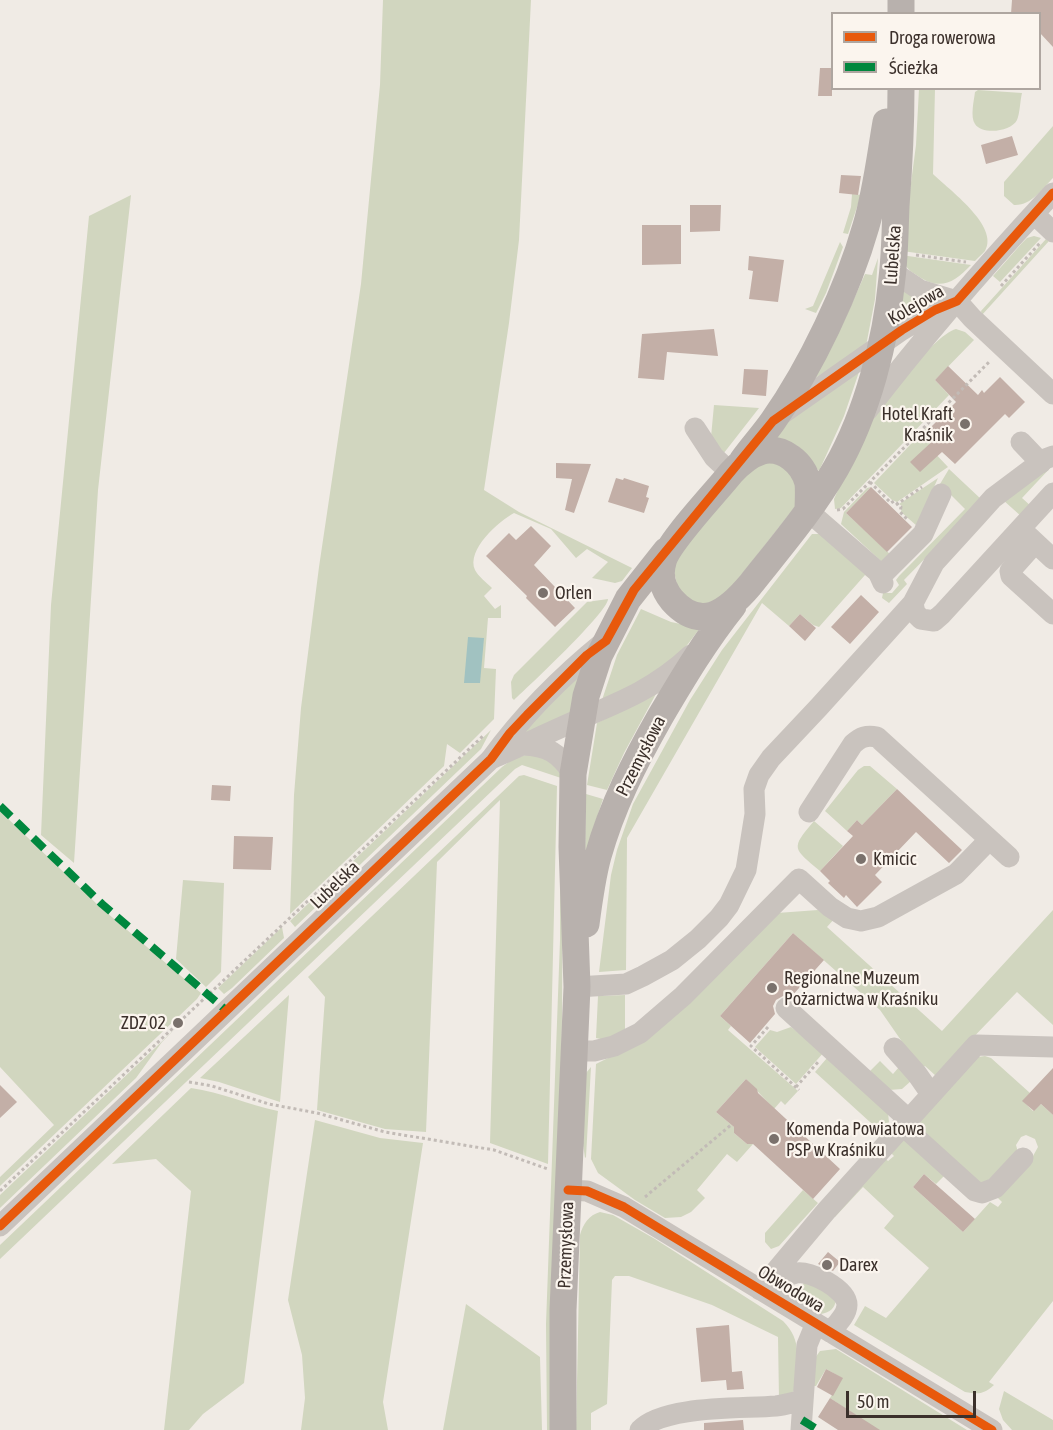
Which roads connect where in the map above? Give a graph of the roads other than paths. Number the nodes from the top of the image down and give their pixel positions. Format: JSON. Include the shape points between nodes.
{"nodes":[{"id":1,"x":891,"y":90,"type":"edge"},
{"id":2,"x":901,"y":90,"type":"edge"},
{"id":3,"x":1053,"y":194,"type":"edge"},
{"id":4,"x":1034,"y":214,"type":"junction"},
{"id":5,"x":1052,"y":231,"type":"edge"},
{"id":6,"x":905,"y":262,"type":"junction"},
{"id":7,"x":957,"y":301,"type":"junction"},
{"id":8,"x":881,"y":345,"type":"junction"},
{"id":9,"x":1053,"y":394,"type":"edge"},
{"id":10,"x":773,"y":421,"type":"junction"},
{"id":11,"x":695,"y":428,"type":"dead end"},
{"id":12,"x":852,"y":434,"type":"junction"},
{"id":13,"x":1021,"y":442,"type":"dead end"},
{"id":14,"x":1047,"y":460,"type":"edge"},
{"id":15,"x":736,"y":467,"type":"junction"},
{"id":16,"x":932,"y":490,"type":"road end"},
{"id":17,"x":1053,"y":493,"type":"edge"},
{"id":18,"x":821,"y":511,"type":"junction"},
{"id":19,"x":1028,"y":536,"type":"junction"},
{"id":20,"x":669,"y":548,"type":"junction"},
{"id":21,"x":1053,"y":559,"type":"edge"},
{"id":22,"x":735,"y":603,"type":"junction"},
{"id":23,"x":913,"y":603,"type":"junction"},
{"id":24,"x":1053,"y":614,"type":"edge"},
{"id":25,"x":707,"y":639,"type":"junction"},
{"id":26,"x":606,"y":640,"type":"junction"},
{"id":27,"x":582,"y":719,"type":"junction"},
{"id":28,"x":523,"y":745,"type":"junction"},
{"id":29,"x":491,"y":759,"type":"junction"},
{"id":30,"x":573,"y":774,"type":"junction"},
{"id":31,"x":810,"y":812,"type":"dead end"},
{"id":32,"x":990,"y":840,"type":"junction"},
{"id":33,"x":1009,"y":857,"type":"dead end"},
{"id":34,"x":577,"y":987,"type":"junction"},
{"id":35,"x":786,"y":1008,"type":"dead end"},
{"id":36,"x":1053,"y":1047,"type":"edge"},
{"id":37,"x":894,"y":1048,"type":"dead end"},
{"id":38,"x":574,"y":1051,"type":"junction"},
{"id":39,"x":931,"y":1094,"type":"junction"},
{"id":40,"x":905,"y":1122,"type":"junction"},
{"id":41,"x":1023,"y":1158,"type":"dead end"},
{"id":42,"x":568,"y":1190,"type":"junction"},
{"id":43,"x":0,"y":1226,"type":"edge"},
{"id":44,"x":760,"y":1290,"type":"junction"},
{"id":45,"x":823,"y":1328,"type":"junction"},
{"id":46,"x":803,"y":1400,"type":"junction"},
{"id":47,"x":563,"y":1430,"type":"edge"},
{"id":48,"x":640,"y":1430,"type":"edge"},
{"id":49,"x":801,"y":1430,"type":"edge"},
{"id":50,"x":992,"y":1430,"type":"edge"}],
"edges":[{"from":1,"to":10,"type":"main road","name":"Lubelska","via":[[873,197],[853,263],[815,348]]},
{"from":2,"to":6,"type":"main road","name":"Lubelska"},
{"from":3,"to":4,"type":"street","name":"Kolejowa"},
{"from":4,"to":5,"type":"street"},
{"from":4,"to":7,"type":"street","name":"Kolejowa"},
{"from":6,"to":7,"type":"street","via":[[899,276],[920,290]]},
{"from":6,"to":8,"type":"main road","name":"Lubelska"},
{"from":7,"to":8,"type":"street","name":"Kolejowa"},
{"from":7,"to":9,"type":"street"},
{"from":7,"to":12,"type":"street","name":"Kolejowa","via":[[896,372]]},
{"from":8,"to":10,"type":"street","name":"Kolejowa"},
{"from":8,"to":12,"type":"main road","name":"Lubelska"},
{"from":10,"to":15,"type":"main road","name":"Lubelska"},
{"from":11,"to":15,"type":"street","via":[[719,463]]},
{"from":12,"to":18,"type":"main road","name":"Lubelska"},
{"from":13,"to":14,"type":"street"},
{"from":14,"to":23,"type":"street","via":[[993,498],[934,563]]},
{"from":15,"to":18,"type":"main road","via":[[764,451],[790,457],[800,466]]},
{"from":15,"to":20,"type":"main road","name":"Lubelska"},
{"from":16,"to":18,"type":"street","via":[[923,534],[882,579]]},
{"from":17,"to":19,"type":"street"},
{"from":18,"to":22,"type":"main road","name":"Lubelska"},
{"from":19,"to":21,"type":"street"},
{"from":19,"to":23,"type":"street","via":[[934,621],[921,620]]},
{"from":19,"to":24,"type":"street","via":[[1011,576]]},
{"from":20,"to":22,"type":"main road","via":[[662,563],[662,579],[668,595],[680,608],[702,617]]},
{"from":20,"to":26,"type":"main road","name":"Lubelska","via":[[628,599]]},
{"from":22,"to":25,"type":"main road","name":"Lubelska"},
{"from":23,"to":34,"type":"street","via":[[759,775],[754,789],[755,814],[746,870],[719,918],[672,960],[626,984]]},
{"from":25,"to":27,"type":"street","name":"Lubelska","via":[[650,688]]},
{"from":25,"to":34,"type":"main road","name":"Przemysłowa","via":[[644,745],[612,814],[594,875]]},
{"from":26,"to":27,"type":"main road","name":"Przemysłowa","via":[[591,679]]},
{"from":26,"to":29,"type":"street","name":"Lubelska","via":[[526,715]]},
{"from":27,"to":28,"type":"street","name":"Lubelska"},
{"from":27,"to":30,"type":"main road","name":"Przemysłowa"},
{"from":28,"to":29,"type":"street","name":"Lubelska"},
{"from":28,"to":30,"type":"street","via":[[545,747],[560,757]]},
{"from":29,"to":43,"type":"street","name":"Lubelska"},
{"from":30,"to":34,"type":"main road","name":"Przemysłowa"},
{"from":31,"to":32,"type":"street","via":[[854,744],[868,735],[876,737]]},
{"from":32,"to":33,"type":"street"},
{"from":32,"to":38,"type":"street","via":[[956,874],[878,917],[861,921],[830,907],[799,879],[640,1034],[614,1046]]},
{"from":34,"to":38,"type":"main road","name":"Przemysłowa"},
{"from":35,"to":40,"type":"street"},
{"from":36,"to":39,"type":"street","via":[[976,1045]]},
{"from":37,"to":39,"type":"street"},
{"from":38,"to":42,"type":"main road","name":"Przemysłowa"},
{"from":39,"to":40,"type":"street"},
{"from":40,"to":41,"type":"street","via":[[975,1191],[982,1193],[995,1188]]},
{"from":40,"to":44,"type":"street"},
{"from":42,"to":44,"type":"street","name":"Obwodowa","via":[[603,1196]]},
{"from":42,"to":47,"type":"main road","name":"Przemysłowa"},
{"from":44,"to":45,"type":"street","name":"Obwodowa"},
{"from":44,"to":45,"type":"street","via":[[796,1273],[810,1273],[824,1281],[848,1304],[846,1312]]},
{"from":45,"to":46,"type":"street","via":[[807,1345]]},
{"from":45,"to":50,"type":"street","name":"Obwodowa"},
{"from":46,"to":48,"type":"street","via":[[674,1414]]},
{"from":46,"to":49,"type":"street"}]}
